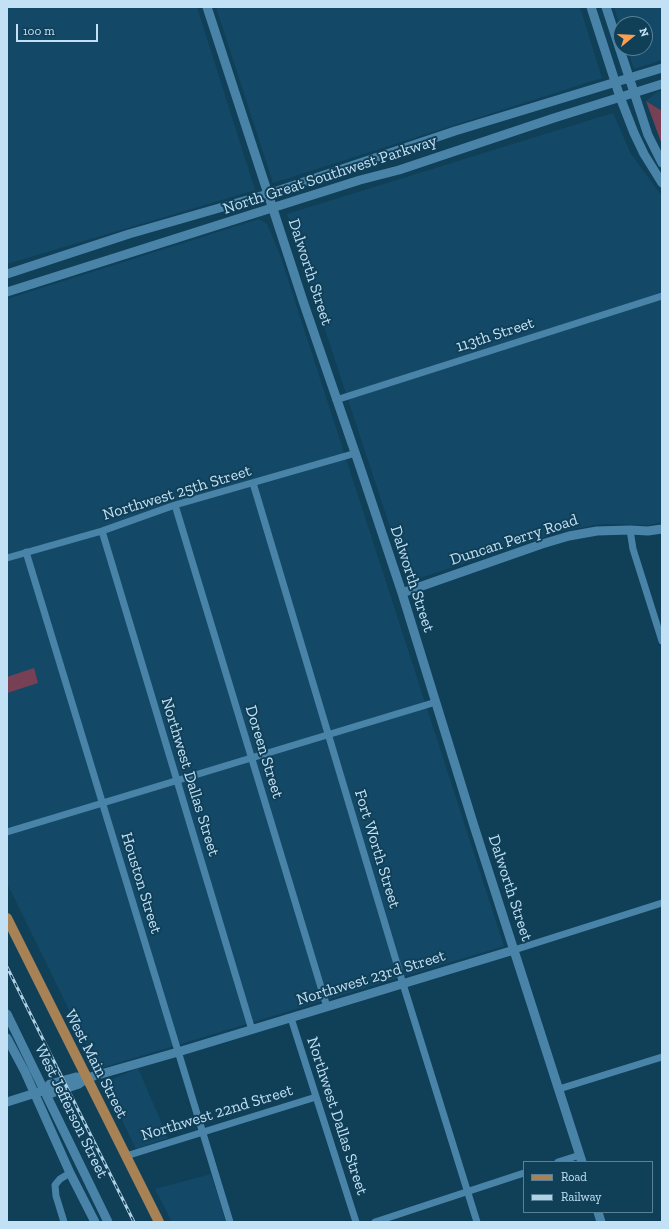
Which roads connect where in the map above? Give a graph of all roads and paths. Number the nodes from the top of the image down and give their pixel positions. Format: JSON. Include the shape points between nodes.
{"nodes":[{"id":1,"x":208,"y":7,"type":"edge"},
{"id":2,"x":591,"y":7,"type":"edge"},
{"id":3,"x":606,"y":7,"type":"edge"},
{"id":4,"x":662,"y":68,"type":"edge"},
{"id":5,"x":629,"y":78,"type":"junction"},
{"id":6,"x":615,"y":82,"type":"junction"},
{"id":7,"x":662,"y":84,"type":"edge"},
{"id":8,"x":633,"y":94,"type":"junction"},
{"id":9,"x":620,"y":97,"type":"junction"},
{"id":10,"x":662,"y":163,"type":"edge"},
{"id":11,"x":662,"y":183,"type":"edge"},
{"id":12,"x":268,"y":194,"type":"junction"},
{"id":13,"x":273,"y":209,"type":"junction"},
{"id":14,"x":40,"y":263,"type":"junction"},
{"id":15,"x":7,"y":274,"type":"edge"},
{"id":16,"x":45,"y":280,"type":"junction"},
{"id":17,"x":7,"y":292,"type":"edge"},
{"id":18,"x":662,"y":296,"type":"edge"},
{"id":19,"x":336,"y":400,"type":"junction"},
{"id":20,"x":356,"y":453,"type":"junction"},
{"id":21,"x":253,"y":483,"type":"junction"},
{"id":22,"x":175,"y":505,"type":"junction"},
{"id":23,"x":662,"y":529,"type":"edge"},
{"id":24,"x":630,"y":530,"type":"junction"},
{"id":25,"x":102,"y":531,"type":"junction"},
{"id":26,"x":26,"y":552,"type":"junction"},
{"id":27,"x":7,"y":558,"type":"edge"},
{"id":28,"x":402,"y":593,"type":"junction"},
{"id":29,"x":662,"y":641,"type":"edge"},
{"id":30,"x":436,"y":702,"type":"junction"},
{"id":31,"x":328,"y":734,"type":"junction"},
{"id":32,"x":252,"y":758,"type":"junction"},
{"id":33,"x":177,"y":781,"type":"junction"},
{"id":34,"x":103,"y":804,"type":"junction"},
{"id":35,"x":7,"y":832,"type":"edge"},
{"id":36,"x":662,"y":903,"type":"edge"},
{"id":37,"x":7,"y":918,"type":"edge"},
{"id":38,"x":514,"y":950,"type":"junction"},
{"id":39,"x":403,"y":984,"type":"junction"},
{"id":40,"x":327,"y":1007,"type":"junction"},
{"id":41,"x":7,"y":1014,"type":"edge"},
{"id":42,"x":291,"y":1018,"type":"junction"},
{"id":43,"x":252,"y":1030,"type":"junction"},
{"id":44,"x":7,"y":1038,"type":"edge"},
{"id":45,"x":178,"y":1052,"type":"junction"},
{"id":46,"x":662,"y":1057,"type":"edge"},
{"id":47,"x":87,"y":1078,"type":"junction"},
{"id":48,"x":559,"y":1089,"type":"junction"},
{"id":49,"x":45,"y":1090,"type":"junction"},
{"id":50,"x":34,"y":1093,"type":"junction"},
{"id":51,"x":316,"y":1097,"type":"junction"},
{"id":52,"x":7,"y":1102,"type":"edge"},
{"id":53,"x":202,"y":1133,"type":"junction"},
{"id":54,"x":126,"y":1156,"type":"junction"},
{"id":55,"x":581,"y":1158,"type":"edge"},
{"id":56,"x":564,"y":1161,"type":"edge"},
{"id":57,"x":70,"y":1173,"type":"junction"},
{"id":58,"x":523,"y":1173,"type":"edge"},
{"id":59,"x":468,"y":1192,"type":"junction"},
{"id":60,"x":64,"y":1222,"type":"edge"},
{"id":61,"x":95,"y":1222,"type":"edge"},
{"id":62,"x":108,"y":1222,"type":"edge"},
{"id":63,"x":159,"y":1222,"type":"edge"},
{"id":64,"x":230,"y":1222,"type":"edge"},
{"id":65,"x":356,"y":1222,"type":"edge"},
{"id":66,"x":375,"y":1222,"type":"edge"},
{"id":67,"x":477,"y":1222,"type":"edge"}],
"edges":[{"from":1,"to":12,"type":"street","name":"Dalworth Street"},
{"from":2,"to":6,"type":"street"},
{"from":3,"to":5,"type":"street"},
{"from":4,"to":5,"type":"street","name":"North Great Southwest Parkway"},
{"from":5,"to":6,"type":"street","name":"North Great Southwest Parkway"},
{"from":5,"to":8,"type":"street"},
{"from":6,"to":9,"type":"street"},
{"from":6,"to":12,"type":"street","name":"North Great Southwest Parkway"},
{"from":7,"to":8,"type":"street","name":"North Great Southwest Parkway"},
{"from":8,"to":9,"type":"street","name":"North Great Southwest Parkway"},
{"from":8,"to":10,"type":"street","via":[[648,135]]},
{"from":9,"to":11,"type":"street","via":[[644,154]]},
{"from":9,"to":13,"type":"street","name":"North Great Southwest Parkway"},
{"from":12,"to":13,"type":"street","name":"Dalworth Street"},
{"from":12,"to":14,"type":"street","name":"North Great Southwest Parkway"},
{"from":13,"to":16,"type":"street","name":"North Great Southwest Parkway"},
{"from":13,"to":19,"type":"street","name":"Dalworth Street"},
{"from":14,"to":15,"type":"street","name":"North Great Southwest Parkway"},
{"from":14,"to":16,"type":"street"},
{"from":16,"to":17,"type":"street","name":"North Great Southwest Parkway"},
{"from":18,"to":19,"type":"street","name":"113th Street"},
{"from":19,"to":20,"type":"street","name":"Dalworth Street"},
{"from":20,"to":21,"type":"street","name":"Northwest 25th Street"},
{"from":20,"to":28,"type":"street","name":"Dalworth Street"},
{"from":21,"to":22,"type":"street","name":"Northwest 25th Street"},
{"from":21,"to":31,"type":"street","name":"Fort Worth Street"},
{"from":22,"to":25,"type":"street","name":"Northwest 25th Street"},
{"from":22,"to":32,"type":"street","name":"Doreen Street"},
{"from":23,"to":24,"type":"street","name":"Duncan Perry Road"},
{"from":24,"to":28,"type":"street","name":"Duncan Perry Road","via":[[597,530],[569,536]]},
{"from":24,"to":29,"type":"street","via":[[633,549]]},
{"from":25,"to":26,"type":"street","name":"Northwest 25th Street"},
{"from":25,"to":33,"type":"street","name":"Northwest Dallas Street"},
{"from":26,"to":27,"type":"street","name":"Northwest 25th Street"},
{"from":26,"to":34,"type":"street","name":"Houston Street"},
{"from":28,"to":30,"type":"street","name":"Dalworth Street"},
{"from":30,"to":31,"type":"street"},
{"from":30,"to":38,"type":"street","name":"Dalworth Street"},
{"from":31,"to":32,"type":"street"},
{"from":31,"to":39,"type":"street","name":"Fort Worth Street"},
{"from":32,"to":33,"type":"street"},
{"from":32,"to":40,"type":"street","name":"Doreen Street"},
{"from":33,"to":34,"type":"street"},
{"from":33,"to":43,"type":"street","name":"Northwest Dallas Street"},
{"from":34,"to":35,"type":"street"},
{"from":34,"to":45,"type":"street","name":"Houston Street"},
{"from":36,"to":38,"type":"street","name":"Northwest 23rd Street"},
{"from":37,"to":47,"type":"main road","name":"West Main Street"},
{"from":38,"to":39,"type":"street","name":"Northwest 23rd Street"},
{"from":38,"to":48,"type":"street","name":"Dalworth Street"},
{"from":39,"to":40,"type":"street","name":"Northwest 23rd Street"},
{"from":39,"to":59,"type":"street","name":"Fort Worth Street"},
{"from":40,"to":42,"type":"street","name":"Northwest 23rd Street"},
{"from":41,"to":49,"type":"street","name":"West Jefferson Street"},
{"from":42,"to":43,"type":"street","name":"Northwest 23rd Street"},
{"from":42,"to":51,"type":"street","name":"Northwest Dallas Street"},
{"from":43,"to":45,"type":"street","name":"Northwest 23rd Street"},
{"from":44,"to":50,"type":"street","name":"West Jefferson Street"},
{"from":45,"to":47,"type":"street","name":"Northwest 23rd Street"},
{"from":45,"to":53,"type":"street","name":"Houston Street"},
{"from":46,"to":48,"type":"street"},
{"from":47,"to":49,"type":"street","name":"Northwest 23rd Street","via":[[76,1077],[50,1084]]},
{"from":47,"to":54,"type":"main road","name":"West Main Street"},
{"from":48,"to":55,"type":"street","name":"Dalworth Street"},
{"from":49,"to":50,"type":"street","name":"Northwest 23rd Street"},
{"from":49,"to":62,"type":"street","name":"West Jefferson Street"},
{"from":50,"to":52,"type":"street","name":"Northwest 23rd Street"},
{"from":50,"to":57,"type":"street","name":"West Jefferson Street"},
{"from":51,"to":53,"type":"street","name":"Northwest 22nd Street"},
{"from":51,"to":65,"type":"street","name":"Northwest Dallas Street"},
{"from":53,"to":54,"type":"street","name":"Northwest 22nd Street"},
{"from":53,"to":64,"type":"street","name":"Houston Street"},
{"from":54,"to":63,"type":"main road","name":"West Main Street"},
{"from":55,"to":56,"type":"street"},
{"from":57,"to":60,"type":"street","via":[[55,1185]]},
{"from":57,"to":61,"type":"street","name":"West Jefferson Street"},
{"from":58,"to":59,"type":"street"},
{"from":59,"to":66,"type":"street"},
{"from":59,"to":67,"type":"street","name":"Fort Worth Street"}]}
